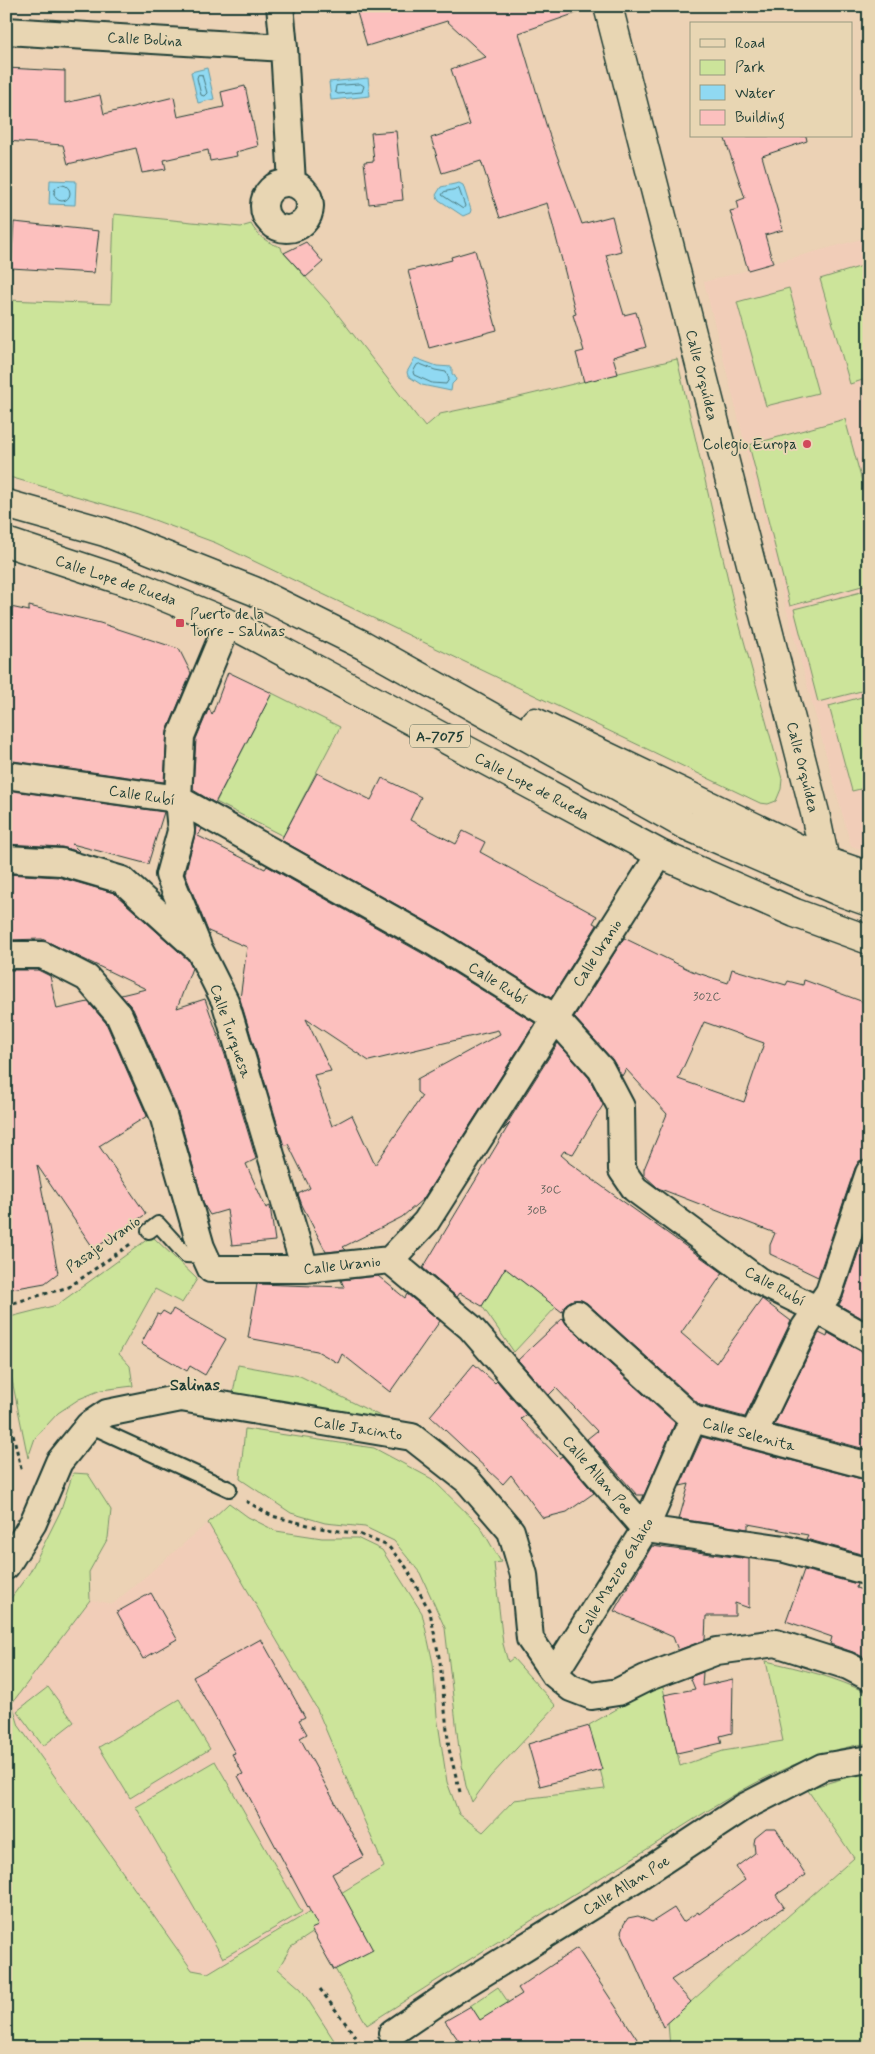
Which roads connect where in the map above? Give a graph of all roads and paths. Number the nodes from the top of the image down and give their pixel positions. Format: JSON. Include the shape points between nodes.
{"nodes":[{"id":1,"x":280,"y":6,"type":"edge"},
{"id":2,"x":608,"y":6,"type":"edge"},
{"id":3,"x":6,"y":31,"type":"edge"},
{"id":4,"x":284,"y":48,"type":"junction"},
{"id":5,"x":292,"y":183,"type":"dead end"},
{"id":6,"x":6,"y":504,"type":"edge"},
{"id":7,"x":6,"y":542,"type":"edge"},
{"id":8,"x":228,"y":624,"type":"junction"},
{"id":9,"x":472,"y":707,"type":"junction"},
{"id":10,"x":6,"y":775,"type":"edge"},
{"id":11,"x":178,"y":799,"type":"junction"},
{"id":12,"x":660,"y":854,"type":"junction"},
{"id":13,"x":6,"y":859,"type":"edge"},
{"id":14,"x":825,"y":861,"type":"junction"},
{"id":15,"x":869,"y":876,"type":"edge"},
{"id":16,"x":838,"y":891,"type":"junction"},
{"id":17,"x":869,"y":902,"type":"edge"},
{"id":18,"x":869,"y":935,"type":"edge"},
{"id":19,"x":869,"y":940,"type":"edge"},
{"id":20,"x":200,"y":951,"type":"junction"},
{"id":21,"x":6,"y":954,"type":"edge"},
{"id":22,"x":555,"y":1018,"type":"junction"},
{"id":23,"x":869,"y":1174,"type":"edge"},
{"id":24,"x":149,"y":1231,"type":"joint"},
{"id":25,"x":205,"y":1256,"type":"junction"},
{"id":26,"x":390,"y":1260,"type":"junction"},
{"id":27,"x":305,"y":1269,"type":"junction"},
{"id":28,"x":6,"y":1305,"type":"edge"},
{"id":29,"x":816,"y":1309,"type":"junction"},
{"id":30,"x":577,"y":1314,"type":"dead end"},
{"id":31,"x":869,"y":1339,"type":"edge"},
{"id":32,"x":6,"y":1403,"type":"edge"},
{"id":33,"x":693,"y":1419,"type":"junction"},
{"id":34,"x":89,"y":1425,"type":"junction"},
{"id":35,"x":754,"y":1435,"type":"junction"},
{"id":36,"x":869,"y":1466,"type":"edge"},
{"id":37,"x":23,"y":1477,"type":"dead end"},
{"id":38,"x":229,"y":1490,"type":"joint"},
{"id":39,"x":646,"y":1529,"type":"junction"},
{"id":40,"x":6,"y":1566,"type":"edge"},
{"id":41,"x":869,"y":1572,"type":"edge"},
{"id":42,"x":554,"y":1674,"type":"junction"},
{"id":43,"x":869,"y":1677,"type":"edge"},
{"id":44,"x":869,"y":1760,"type":"edge"},
{"id":45,"x":460,"y":1792,"type":"dead end"},
{"id":46,"x":320,"y":1989,"type":"dead end"},
{"id":47,"x":392,"y":2033,"type":"dead end"},
{"id":48,"x":364,"y":2048,"type":"edge"}],
"edges":[{"from":1,"to":4,"type":"street"},
{"from":2,"to":14,"type":"main road","name":"Calle Orquídea"},
{"from":3,"to":4,"type":"street","name":"Calle Bolina"},
{"from":4,"to":5,"type":"street"},
{"from":6,"to":9,"type":"main road","number":"A-7075","via":[[105,532],[254,591],[363,645]]},
{"from":7,"to":8,"type":"main road","name":"Calle Lope de Rueda","number":"A-7075","via":[[133,584]]},
{"from":8,"to":11,"type":"street","via":[[181,736]]},
{"from":8,"to":12,"type":"main road","name":"Calle Lope de Rueda","number":"A-7075"},
{"from":9,"to":14,"type":"main road","via":[[506,708]]},
{"from":9,"to":16,"type":"main road","number":"A-7075","via":[[685,825]]},
{"from":10,"to":11,"type":"street","name":"Calle Rubí"},
{"from":11,"to":20,"type":"street","via":[[181,831],[169,875]]},
{"from":11,"to":22,"type":"street","name":"Calle Rubí","via":[[435,943]]},
{"from":12,"to":19,"type":"main road","name":"Calle Lope de Rueda","number":"A-7075","via":[[795,913]]},
{"from":12,"to":22,"type":"street","name":"Calle Uranio"},
{"from":13,"to":20,"type":"street","name":"Calle Turquesa","via":[[61,862],[122,880]]},
{"from":14,"to":15,"type":"main road"},
{"from":14,"to":16,"type":"main road","name":"Calle Orquídea"},
{"from":16,"to":17,"type":"main road","number":"A-7075"},
{"from":16,"to":18,"type":"main road","name":"Calle Orquídea"},
{"from":20,"to":27,"type":"street","name":"Calle Turquesa","via":[[225,1001]]},
{"from":21,"to":25,"type":"street","via":[[42,955],[88,978],[119,1015],[163,1115]]},
{"from":22,"to":26,"type":"street","name":"Calle Uranio","via":[[426,1222]]},
{"from":22,"to":29,"type":"street","name":"Calle Rubí","via":[[601,1069],[621,1107],[622,1170],[635,1189],[760,1281]]},
{"from":23,"to":29,"type":"street","via":[[829,1292]]},
{"from":24,"to":25,"type":"lane","name":"Pasaje Uranio","via":[[158,1224],[186,1255]]},
{"from":24,"to":28,"type":"path","name":"Pasaje Uranio","via":[[69,1287]]},
{"from":25,"to":27,"type":"street","name":"Calle Uranio","via":[[211,1269]]},
{"from":26,"to":27,"type":"street","name":"Calle Uranio"},
{"from":26,"to":39,"type":"street","name":"Calle Allan Poe","via":[[470,1327]]},
{"from":29,"to":31,"type":"street","name":"Calle Rubí"},
{"from":29,"to":35,"type":"street"},
{"from":30,"to":33,"type":"street","name":"Calle Selenita"},
{"from":32,"to":37,"type":"path"},
{"from":33,"to":35,"type":"street","name":"Calle Selenita"},
{"from":33,"to":39,"type":"street","name":"Calle Mazizo Galaico"},
{"from":34,"to":38,"type":"lane"},
{"from":34,"to":40,"type":"street","name":"Calle Jacinto","via":[[59,1462],[33,1523]]},
{"from":34,"to":42,"type":"street","name":"Calle Jacinto","via":[[107,1414],[181,1398],[412,1437],[468,1481],[510,1531],[524,1575],[530,1640]]},
{"from":35,"to":36,"type":"street","name":"Calle Selenita"},
{"from":38,"to":45,"type":"path","via":[[272,1516],[359,1534],[388,1546],[406,1567],[430,1612],[440,1662],[449,1749]]},
{"from":39,"to":41,"type":"street","via":[[785,1549]]},
{"from":39,"to":42,"type":"street","name":"Calle Mazizo Galaico"},
{"from":42,"to":43,"type":"street","name":"Calle Jacinto","via":[[571,1688],[592,1696],[618,1692],[717,1651],[776,1643],[848,1666]]},
{"from":44,"to":47,"type":"street","name":"Calle Allan Poe","via":[[822,1767],[744,1807]]},
{"from":46,"to":48,"type":"path"}]}
